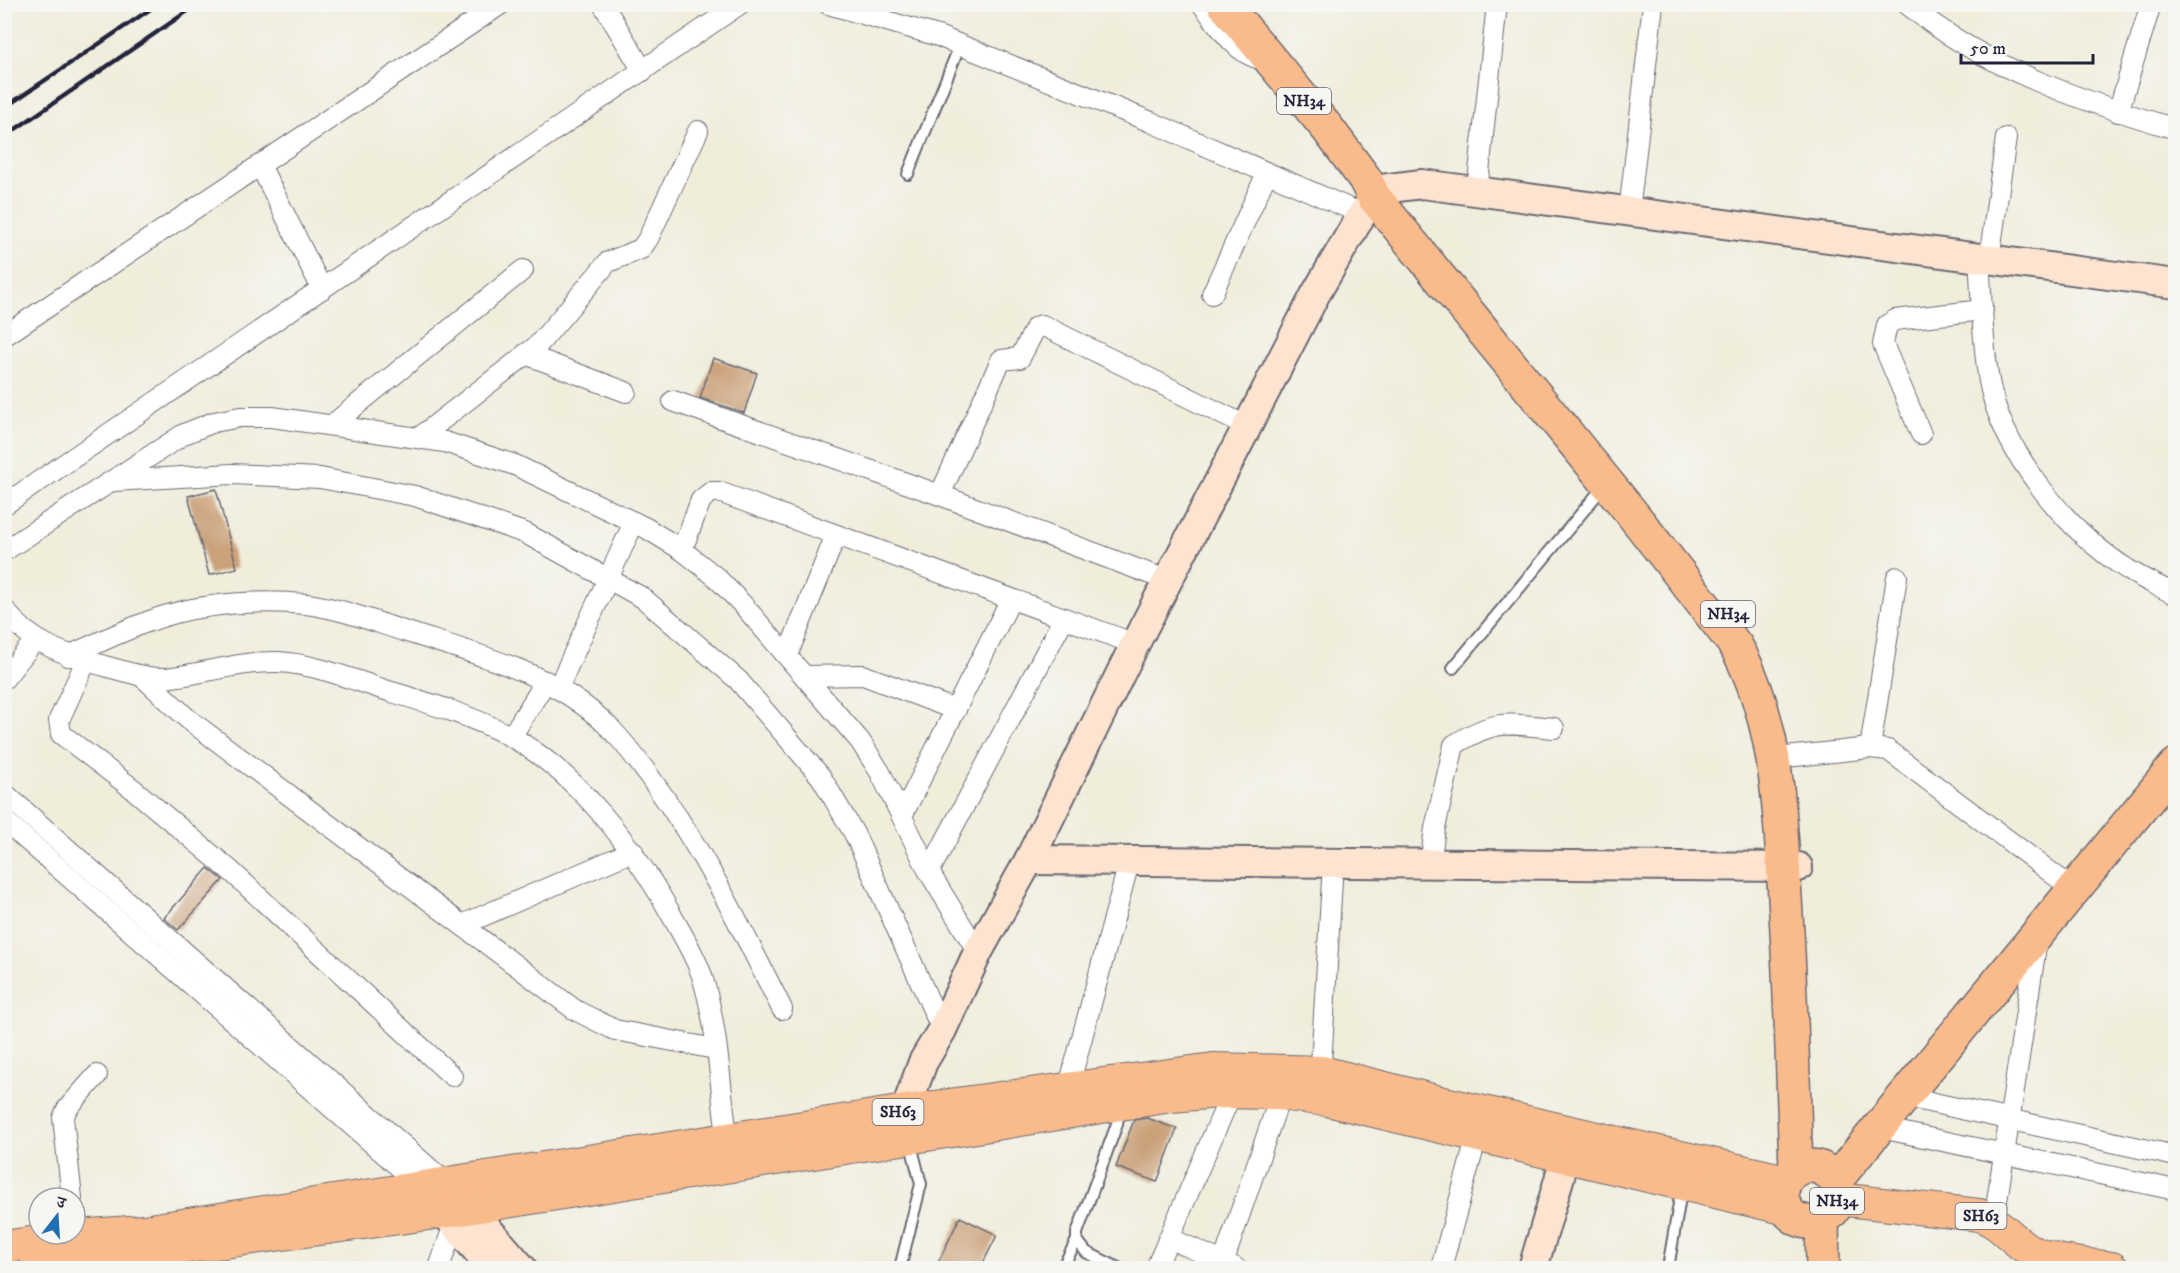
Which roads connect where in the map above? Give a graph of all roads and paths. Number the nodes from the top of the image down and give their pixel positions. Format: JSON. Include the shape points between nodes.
{"nodes":[{"id":1,"x":501,"y":4,"type":"edge"},
{"id":2,"x":603,"y":4,"type":"edge"},
{"id":3,"x":740,"y":4,"type":"edge"},
{"id":4,"x":828,"y":4,"type":"edge"},
{"id":5,"x":1202,"y":4,"type":"edge"},
{"id":6,"x":1497,"y":4,"type":"edge"},
{"id":7,"x":1653,"y":4,"type":"edge"},
{"id":8,"x":1907,"y":4,"type":"edge"},
{"id":9,"x":2151,"y":4,"type":"edge"},
{"id":10,"x":1235,"y":11,"type":"edge"},
{"id":11,"x":960,"y":45,"type":"junction"},
{"id":12,"x":1271,"y":61,"type":"junction"},
{"id":13,"x":643,"y":71,"type":"junction"},
{"id":14,"x":2118,"y":112,"type":"junction"},
{"id":15,"x":2175,"y":129,"type":"edge"},
{"id":16,"x":698,"y":131,"type":"dead end"},
{"id":17,"x":2006,"y":138,"type":"dead end"},
{"id":18,"x":260,"y":165,"type":"junction"},
{"id":19,"x":1267,"y":173,"type":"junction"},
{"id":20,"x":908,"y":174,"type":"dead end"},
{"id":21,"x":1477,"y":191,"type":"junction"},
{"id":22,"x":1370,"y":194,"type":"junction"},
{"id":23,"x":1629,"y":212,"type":"junction"},
{"id":24,"x":1984,"y":259,"type":"junction"},
{"id":25,"x":523,"y":270,"type":"dead end"},
{"id":26,"x":2175,"y":284,"type":"edge"},
{"id":27,"x":322,"y":289,"type":"junction"},
{"id":28,"x":1212,"y":294,"type":"dead end"},
{"id":29,"x":1983,"y":310,"type":"junction"},
{"id":30,"x":4,"y":336,"type":"edge"},
{"id":31,"x":525,"y":354,"type":"junction"},
{"id":32,"x":626,"y":392,"type":"dead end"},
{"id":33,"x":673,"y":401,"type":"dead end"},
{"id":34,"x":332,"y":425,"type":"junction"},
{"id":35,"x":1248,"y":427,"type":"junction"},
{"id":36,"x":1922,"y":434,"type":"dead end"},
{"id":37,"x":420,"y":437,"type":"junction"},
{"id":38,"x":1610,"y":478,"type":"junction"},
{"id":39,"x":111,"y":481,"type":"junction"},
{"id":40,"x":940,"y":495,"type":"junction"},
{"id":41,"x":4,"y":506,"type":"edge"},
{"id":42,"x":634,"y":522,"type":"junction"},
{"id":43,"x":836,"y":535,"type":"junction"},
{"id":44,"x":682,"y":550,"type":"junction"},
{"id":45,"x":4,"y":551,"type":"edge"},
{"id":46,"x":1897,"y":577,"type":"dead end"},
{"id":47,"x":609,"y":578,"type":"junction"},
{"id":48,"x":1169,"y":581,"type":"junction"},
{"id":49,"x":2175,"y":595,"type":"edge"},
{"id":50,"x":1011,"y":599,"type":"junction"},
{"id":51,"x":4,"y":609,"type":"edge"},
{"id":52,"x":1064,"y":618,"type":"junction"},
{"id":53,"x":36,"y":639,"type":"junction"},
{"id":54,"x":1135,"y":644,"type":"junction"},
{"id":55,"x":787,"y":656,"type":"junction"},
{"id":56,"x":77,"y":658,"type":"junction"},
{"id":57,"x":1454,"y":668,"type":"dead end"},
{"id":58,"x":805,"y":676,"type":"junction"},
{"id":59,"x":143,"y":677,"type":"junction"},
{"id":60,"x":4,"y":679,"type":"edge"},
{"id":61,"x":552,"y":685,"type":"junction"},
{"id":62,"x":956,"y":710,"type":"junction"},
{"id":63,"x":1554,"y":728,"type":"dead end"},
{"id":64,"x":511,"y":737,"type":"junction"},
{"id":65,"x":1870,"y":748,"type":"junction"},
{"id":66,"x":1786,"y":757,"type":"junction"},
{"id":67,"x":2175,"y":765,"type":"edge"},
{"id":68,"x":4,"y":793,"type":"edge"},
{"id":69,"x":902,"y":816,"type":"junction"},
{"id":70,"x":4,"y":820,"type":"edge"},
{"id":71,"x":64,"y":845,"type":"junction"},
{"id":72,"x":633,"y":851,"type":"junction"},
{"id":73,"x":1130,"y":859,"type":"junction"},
{"id":74,"x":1029,"y":860,"type":"junction"},
{"id":75,"x":51,"y":861,"type":"junction"},
{"id":76,"x":1333,"y":863,"type":"junction"},
{"id":77,"x":1430,"y":865,"type":"junction"},
{"id":78,"x":1791,"y":866,"type":"junction"},
{"id":79,"x":929,"y":872,"type":"junction"},
{"id":80,"x":2073,"y":889,"type":"junction"},
{"id":81,"x":141,"y":926,"type":"junction"},
{"id":82,"x":462,"y":926,"type":"junction"},
{"id":83,"x":2038,"y":931,"type":"junction"},
{"id":84,"x":978,"y":952,"type":"junction"},
{"id":85,"x":782,"y":1009,"type":"dead end"},
{"id":86,"x":942,"y":1030,"type":"junction"},
{"id":87,"x":715,"y":1049,"type":"junction"},
{"id":88,"x":97,"y":1075,"type":"dead end"},
{"id":89,"x":452,"y":1076,"type":"dead end"},
{"id":90,"x":1233,"y":1080,"type":"junction"},
{"id":91,"x":1319,"y":1085,"type":"junction"},
{"id":92,"x":1117,"y":1093,"type":"junction"},
{"id":93,"x":1281,"y":1094,"type":"junction"},
{"id":94,"x":1902,"y":1096,"type":"junction"},
{"id":95,"x":1066,"y":1101,"type":"junction"},
{"id":96,"x":1437,"y":1114,"type":"junction"},
{"id":97,"x":2009,"y":1120,"type":"junction"},
{"id":98,"x":907,"y":1123,"type":"junction"},
{"id":99,"x":1876,"y":1127,"type":"junction"},
{"id":100,"x":1476,"y":1136,"type":"junction"},
{"id":101,"x":1569,"y":1144,"type":"junction"},
{"id":102,"x":730,"y":1152,"type":"junction"},
{"id":103,"x":2003,"y":1156,"type":"junction"},
{"id":104,"x":2175,"y":1156,"type":"edge"},
{"id":105,"x":71,"y":1186,"type":"edge"},
{"id":106,"x":1683,"y":1186,"type":"junction"},
{"id":107,"x":2175,"y":1190,"type":"edge"},
{"id":108,"x":1810,"y":1193,"type":"junction"},
{"id":109,"x":447,"y":1203,"type":"junction"},
{"id":110,"x":1994,"y":1220,"type":"junction"},
{"id":111,"x":87,"y":1238,"type":"edge"},
{"id":112,"x":1169,"y":1238,"type":"junction"},
{"id":113,"x":1077,"y":1240,"type":"junction"},
{"id":114,"x":27,"y":1244,"type":"edge"},
{"id":115,"x":67,"y":1246,"type":"edge"},
{"id":116,"x":4,"y":1247,"type":"edge"},
{"id":117,"x":1230,"y":1266,"type":"edge"},
{"id":118,"x":35,"y":1269,"type":"edge"},
{"id":119,"x":439,"y":1269,"type":"edge"},
{"id":120,"x":492,"y":1269,"type":"edge"},
{"id":121,"x":522,"y":1269,"type":"edge"},
{"id":122,"x":900,"y":1269,"type":"edge"},
{"id":123,"x":1062,"y":1269,"type":"edge"},
{"id":124,"x":1119,"y":1269,"type":"edge"},
{"id":125,"x":1156,"y":1269,"type":"edge"},
{"id":126,"x":1441,"y":1269,"type":"edge"},
{"id":127,"x":1533,"y":1269,"type":"edge"},
{"id":128,"x":1668,"y":1269,"type":"edge"},
{"id":129,"x":1803,"y":1269,"type":"edge"},
{"id":130,"x":1823,"y":1269,"type":"edge"},
{"id":131,"x":2112,"y":1269,"type":"edge"}],
"edges":[{"from":1,"to":18,"type":"street"},
{"from":2,"to":13,"type":"street"},
{"from":3,"to":13,"type":"street"},
{"from":4,"to":11,"type":"street","via":[[926,31]]},
{"from":5,"to":12,"type":"street","via":[[1244,52]]},
{"from":6,"to":21,"type":"street"},
{"from":7,"to":23,"type":"street"},
{"from":8,"to":14,"type":"street","via":[[1975,52]]},
{"from":9,"to":14,"type":"street"},
{"from":10,"to":12,"type":"highway","number":"NH34"},
{"from":11,"to":19,"type":"street"},
{"from":11,"to":20,"type":"lane"},
{"from":12,"to":22,"type":"highway","number":"NH34"},
{"from":13,"to":27,"type":"street"},
{"from":14,"to":15,"type":"street"},
{"from":16,"to":31,"type":"street","via":[[648,240],[641,249],[608,262],[546,338]]},
{"from":17,"to":24,"type":"street"},
{"from":18,"to":27,"type":"street"},
{"from":18,"to":30,"type":"street"},
{"from":19,"to":22,"type":"street"},
{"from":19,"to":28,"type":"street"},
{"from":21,"to":22,"type":"street","via":[[1422,184]]},
{"from":21,"to":23,"type":"street"},
{"from":22,"to":35,"type":"street"},
{"from":22,"to":38,"type":"highway","number":"NH34"},
{"from":23,"to":24,"type":"street"},
{"from":24,"to":26,"type":"street"},
{"from":24,"to":29,"type":"street"},
{"from":25,"to":34,"type":"street"},
{"from":27,"to":41,"type":"street"},
{"from":29,"to":36,"type":"street","via":[[1895,320],[1887,325],[1883,344]]},
{"from":29,"to":49,"type":"street","via":[[1989,382],[2001,421],[2024,463],[2057,507],[2094,544],[2127,569]]},
{"from":31,"to":32,"type":"street"},
{"from":31,"to":37,"type":"street"},
{"from":33,"to":40,"type":"street"},
{"from":34,"to":37,"type":"street"},
{"from":34,"to":39,"type":"street","via":[[272,417],[214,422],[184,434]]},
{"from":35,"to":40,"type":"street","via":[[1042,325],[1036,327],[1020,358],[1001,360]]},
{"from":35,"to":48,"type":"street"},
{"from":37,"to":42,"type":"street","via":[[482,452],[515,465]]},
{"from":38,"to":57,"type":"lane"},
{"from":38,"to":66,"type":"highway","number":"NH34","via":[[1759,653]]},
{"from":38,"to":78,"type":"highway","number":"NH34","via":[[1745,663],[1759,698]]},
{"from":39,"to":45,"type":"street"},
{"from":39,"to":47,"type":"street","via":[[232,474],[320,478],[415,496],[525,533]]},
{"from":40,"to":48,"type":"street"},
{"from":42,"to":44,"type":"street"},
{"from":42,"to":47,"type":"street"},
{"from":43,"to":44,"type":"street","via":[[711,492],[700,500]]},
{"from":43,"to":50,"type":"street"},
{"from":43,"to":55,"type":"street"},
{"from":44,"to":55,"type":"street","via":[[716,577]]},
{"from":46,"to":65,"type":"street"},
{"from":47,"to":61,"type":"street"},
{"from":47,"to":86,"type":"street","via":[[643,598],[738,680],[821,777],[855,835]]},
{"from":48,"to":54,"type":"street"},
{"from":50,"to":52,"type":"street"},
{"from":50,"to":62,"type":"street"},
{"from":51,"to":53,"type":"street"},
{"from":52,"to":54,"type":"street"},
{"from":52,"to":79,"type":"street"},
{"from":53,"to":56,"type":"street"},
{"from":53,"to":60,"type":"street"},
{"from":54,"to":74,"type":"street"},
{"from":55,"to":58,"type":"street"},
{"from":56,"to":59,"type":"street"},
{"from":56,"to":61,"type":"street","via":[[170,614],[258,603],[307,604],[490,659]]},
{"from":56,"to":89,"type":"street","via":[[59,720],[61,734],[232,872]]},
{"from":58,"to":62,"type":"street","via":[[863,675]]},
{"from":58,"to":69,"type":"street","via":[[860,741]]},
{"from":59,"to":64,"type":"street","via":[[167,678],[255,663],[299,665],[470,716]]},
{"from":59,"to":82,"type":"street","via":[[188,719]]},
{"from":61,"to":64,"type":"street"},
{"from":61,"to":85,"type":"street","via":[[608,726],[679,817]]},
{"from":62,"to":69,"type":"street"},
{"from":63,"to":77,"type":"street","via":[[1501,723],[1454,746]]},
{"from":64,"to":72,"type":"street","via":[[572,784]]},
{"from":65,"to":66,"type":"street"},
{"from":65,"to":80,"type":"street","via":[[1899,756]]},
{"from":66,"to":78,"type":"highway","number":"NH34"},
{"from":67,"to":80,"type":"highway"},
{"from":68,"to":71,"type":"street"},
{"from":69,"to":79,"type":"street"},
{"from":70,"to":75,"type":"street"},
{"from":71,"to":75,"type":"street"},
{"from":71,"to":81,"type":"street"},
{"from":72,"to":82,"type":"street"},
{"from":72,"to":87,"type":"street","via":[[702,976]]},
{"from":73,"to":74,"type":"street"},
{"from":73,"to":76,"type":"street"},
{"from":73,"to":95,"type":"street"},
{"from":74,"to":84,"type":"street"},
{"from":75,"to":81,"type":"street"},
{"from":76,"to":77,"type":"street"},
{"from":76,"to":91,"type":"street"},
{"from":77,"to":78,"type":"street"},
{"from":78,"to":108,"type":"highway","number":"NH34","via":[[1809,1016]]},
{"from":79,"to":84,"type":"street"},
{"from":80,"to":83,"type":"highway"},
{"from":81,"to":109,"type":"street"},
{"from":82,"to":87,"type":"street","via":[[602,1026]]},
{"from":83,"to":94,"type":"highway"},
{"from":83,"to":97,"type":"street"},
{"from":84,"to":86,"type":"street"},
{"from":86,"to":98,"type":"street","via":[[920,1069]]},
{"from":87,"to":102,"type":"street"},
{"from":88,"to":105,"type":"street","via":[[63,1118]]},
{"from":90,"to":91,"type":"main road","number":"SH63"},
{"from":90,"to":92,"type":"main road","number":"SH63","via":[[1189,1071]]},
{"from":90,"to":93,"type":"main road","number":"SH63"},
{"from":90,"to":112,"type":"street"},
{"from":91,"to":93,"type":"main road","number":"SH63"},
{"from":91,"to":96,"type":"main road","number":"SH63"},
{"from":92,"to":95,"type":"main road","number":"SH63"},
{"from":92,"to":113,"type":"lane","via":[[1117,1124]]},
{"from":93,"to":117,"type":"street"},
{"from":94,"to":97,"type":"street"},
{"from":94,"to":99,"type":"highway"},
{"from":95,"to":98,"type":"main road","number":"SH63"},
{"from":96,"to":100,"type":"main road","number":"SH63"},
{"from":96,"to":101,"type":"main road","number":"SH63"},
{"from":97,"to":103,"type":"street"},
{"from":97,"to":104,"type":"street"},
{"from":98,"to":102,"type":"main road","number":"SH63"},
{"from":98,"to":122,"type":"lane","via":[[921,1184]]},
{"from":99,"to":103,"type":"street"},
{"from":99,"to":108,"type":"highway"},
{"from":100,"to":101,"type":"main road","number":"SH63"},
{"from":100,"to":126,"type":"street"},
{"from":101,"to":106,"type":"main road","number":"SH63"},
{"from":101,"to":108,"type":"main road","number":"SH63"},
{"from":101,"to":127,"type":"street"},
{"from":102,"to":109,"type":"main road","number":"SH63"},
{"from":103,"to":107,"type":"street"},
{"from":103,"to":110,"type":"street"},
{"from":106,"to":108,"type":"main road","number":"SH63"},
{"from":106,"to":128,"type":"lane"},
{"from":108,"to":110,"type":"main road","number":"SH63","via":[[1969,1213]]},
{"from":108,"to":129,"type":"highway","number":"NH34"},
{"from":108,"to":130,"type":"highway","number":"NH34"},
{"from":109,"to":111,"type":"main road","number":"SH63"},
{"from":109,"to":119,"type":"street"},
{"from":109,"to":120,"type":"street"},
{"from":109,"to":121,"type":"street"},
{"from":110,"to":131,"type":"main road","number":"SH63","via":[[2027,1249],[2046,1258]]},
{"from":112,"to":117,"type":"street"},
{"from":112,"to":125,"type":"street"},
{"from":113,"to":123,"type":"lane"},
{"from":113,"to":124,"type":"lane","via":[[1086,1252]]},
{"from":114,"to":116,"type":"main road","number":"SH63"},
{"from":115,"to":118,"type":"main road","number":"SH63"}]}
